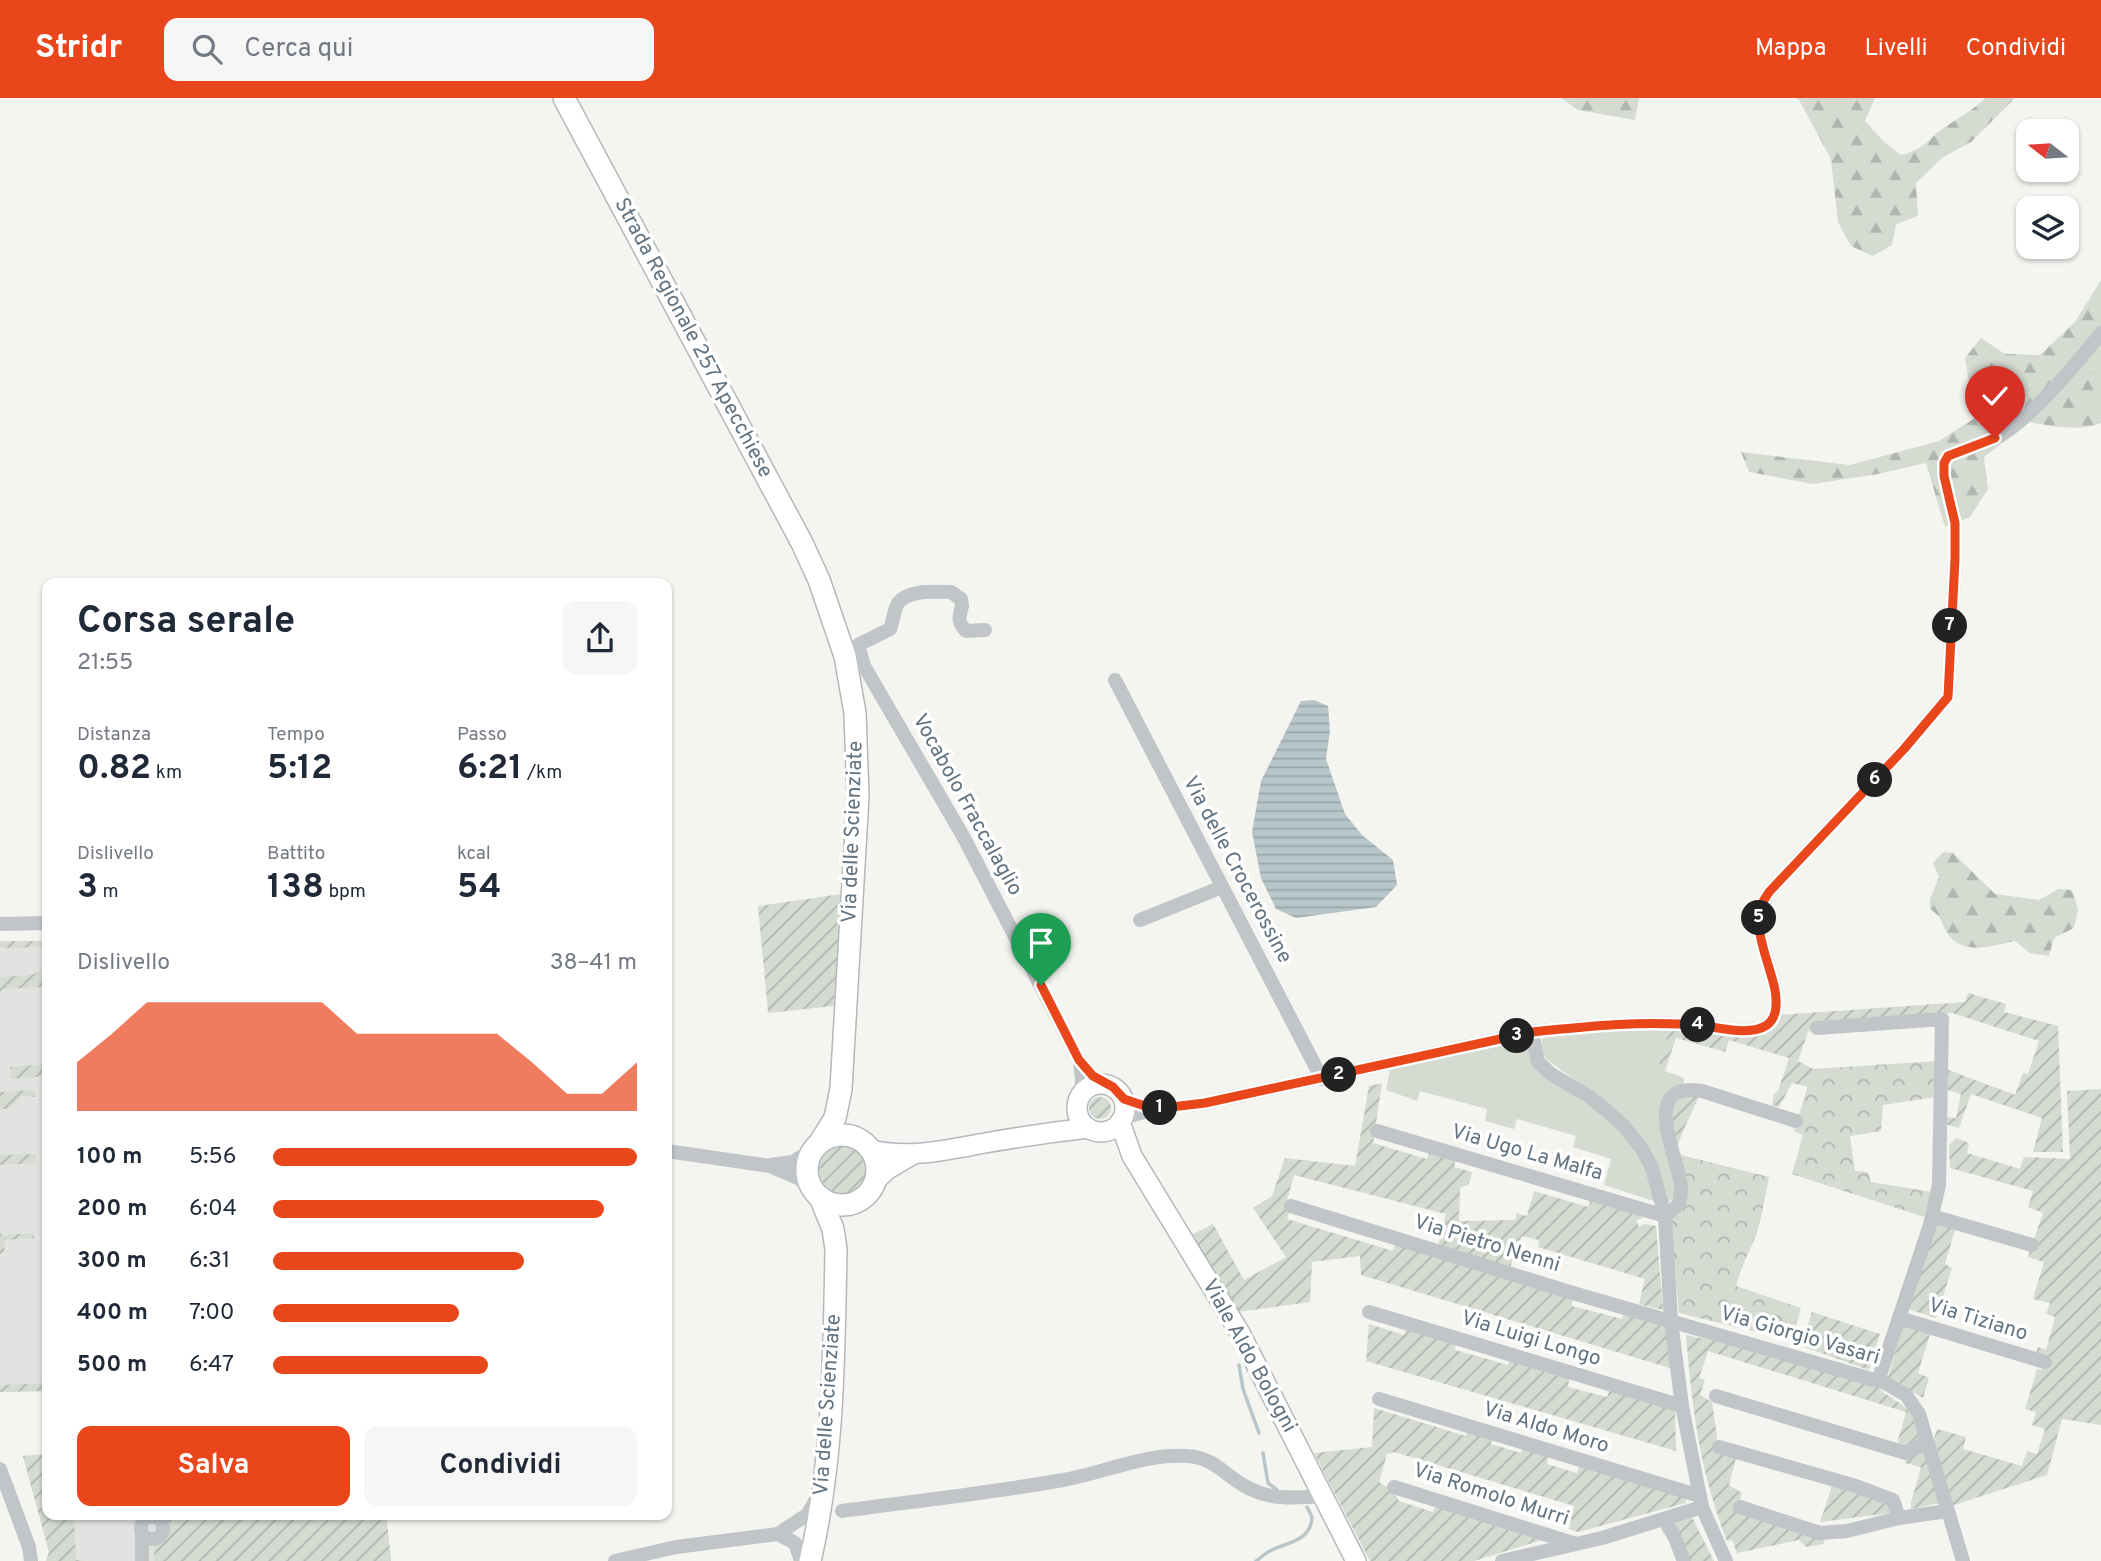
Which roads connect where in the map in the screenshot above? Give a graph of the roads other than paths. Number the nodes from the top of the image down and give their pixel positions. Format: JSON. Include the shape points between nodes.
{"nodes":[{"id":1,"x":564,"y":98,"type":"edge"},
{"id":2,"x":2101,"y":333,"type":"edge"},
{"id":3,"x":819,"y":580,"type":"joint"},
{"id":4,"x":985,"y":630,"type":"dead end"},
{"id":5,"x":1115,"y":680,"type":"dead end"},
{"id":6,"x":1222,"y":887,"type":"junction"},
{"id":7,"x":1140,"y":920,"type":"dead end"},
{"id":8,"x":42,"y":923,"type":"edge"},
{"id":9,"x":0,"y":924,"type":"edge"},
{"id":10,"x":1817,"y":1028,"type":"dead end"},
{"id":11,"x":1532,"y":1032,"type":"junction"},
{"id":12,"x":1079,"y":1060,"type":"junction"},
{"id":13,"x":1322,"y":1079,"type":"junction"},
{"id":14,"x":1105,"y":1084,"type":"junction"},
{"id":15,"x":841,"y":1089,"type":"junction"},
{"id":16,"x":1079,"y":1101,"type":"junction"},
{"id":17,"x":1122,"y":1113,"type":"junction"},
{"id":18,"x":1796,"y":1121,"type":"dead end"},
{"id":19,"x":1093,"y":1130,"type":"junction"},
{"id":20,"x":1377,"y":1131,"type":"dead end"},
{"id":21,"x":1047,"y":1132,"type":"junction"},
{"id":22,"x":866,"y":1145,"type":"junction"},
{"id":23,"x":817,"y":1146,"type":"junction"},
{"id":24,"x":672,"y":1151,"type":"edge"},
{"id":25,"x":912,"y":1155,"type":"junction"},
{"id":26,"x":1132,"y":1156,"type":"junction"},
{"id":27,"x":770,"y":1166,"type":"junction"},
{"id":28,"x":875,"y":1181,"type":"junction"},
{"id":29,"x":816,"y":1193,"type":"junction"},
{"id":30,"x":861,"y":1199,"type":"junction"},
{"id":31,"x":1290,"y":1206,"type":"dead end"},
{"id":32,"x":1665,"y":1216,"type":"junction"},
{"id":33,"x":1932,"y":1216,"type":"junction"},
{"id":34,"x":2032,"y":1245,"type":"dead end"},
{"id":35,"x":836,"y":1249,"type":"junction"},
{"id":36,"x":1369,"y":1312,"type":"dead end"},
{"id":37,"x":1899,"y":1318,"type":"junction"},
{"id":38,"x":1671,"y":1321,"type":"junction"},
{"id":39,"x":2045,"y":1362,"type":"dead end"},
{"id":40,"x":1878,"y":1381,"type":"junction"},
{"id":41,"x":1716,"y":1396,"type":"dead end"},
{"id":42,"x":1379,"y":1399,"type":"dead end"},
{"id":43,"x":1682,"y":1406,"type":"junction"},
{"id":44,"x":1927,"y":1442,"type":"junction"},
{"id":45,"x":1719,"y":1447,"type":"dead end"},
{"id":46,"x":828,"y":1459,"type":"junction"},
{"id":47,"x":0,"y":1469,"type":"edge"},
{"id":48,"x":1394,"y":1486,"type":"dead end"},
{"id":49,"x":1325,"y":1496,"type":"junction"},
{"id":50,"x":1701,"y":1502,"type":"junction"},
{"id":51,"x":1740,"y":1507,"type":"dead end"},
{"id":52,"x":842,"y":1511,"type":"dead end"},
{"id":53,"x":1947,"y":1511,"type":"junction"},
{"id":54,"x":1899,"y":1518,"type":"junction"},
{"id":55,"x":1664,"y":1519,"type":"junction"},
{"id":56,"x":145,"y":1520,"type":"edge"},
{"id":57,"x":778,"y":1534,"type":"junction"},
{"id":58,"x":1576,"y":1544,"type":"junction"},
{"id":59,"x":31,"y":1561,"type":"edge"},
{"id":60,"x":143,"y":1561,"type":"edge"},
{"id":61,"x":615,"y":1561,"type":"edge"},
{"id":62,"x":801,"y":1561,"type":"edge"},
{"id":63,"x":810,"y":1561,"type":"edge"},
{"id":64,"x":1356,"y":1561,"type":"edge"},
{"id":65,"x":1502,"y":1561,"type":"edge"},
{"id":66,"x":1684,"y":1561,"type":"edge"},
{"id":67,"x":1726,"y":1561,"type":"edge"},
{"id":68,"x":1963,"y":1561,"type":"edge"}],
"edges":[{"from":1,"to":3,"type":"main road","name":"Strada Regionale 257 Apecchiese"},
{"from":2,"to":11,"type":"street","via":[[2070,372],[2014,425],[1995,438],[1948,456],[1944,463],[1955,523],[1948,697],[1769,892],[1760,908],[1758,923],[1776,992],[1773,1019],[1754,1029],[1668,1023]]},
{"from":3,"to":15,"type":"main road","name":"Via delle Scienziate","via":[[845,656],[855,713],[858,796]]},
{"from":4,"to":12,"type":"street","name":"Vocabolo Fraccalaglio","via":[[966,631],[960,625],[962,606],[957,594],[912,594],[897,605],[890,629],[858,645],[864,666],[963,836]]},
{"from":5,"to":6,"type":"street","name":"Via delle Crocerossine"},
{"from":6,"to":7,"type":"street"},
{"from":6,"to":13,"type":"street","name":"Via delle Crocerossine"},
{"from":8,"to":9,"type":"street"},
{"from":10,"to":33,"type":"street","via":[[1942,1019],[1939,1185]]},
{"from":11,"to":13,"type":"street"},
{"from":11,"to":32,"type":"street","via":[[1538,1062],[1607,1111],[1642,1149],[1658,1183]]},
{"from":12,"to":14,"type":"street"},
{"from":12,"to":16,"type":"street"},
{"from":13,"to":17,"type":"street","via":[[1205,1103]]},
{"from":14,"to":16,"type":"main road","via":[[1091,1085]]},
{"from":14,"to":17,"type":"main road","via":[[1113,1087]]},
{"from":15,"to":22,"type":"main road","name":"Via delle Scienziate","via":[[846,1116]]},
{"from":15,"to":23,"type":"main road","name":"Via delle Scienziate","via":[[835,1118]]},
{"from":16,"to":19,"type":"main road","via":[[1082,1123]]},
{"from":16,"to":21,"type":"main road"},
{"from":17,"to":19,"type":"main road","via":[[1111,1130]]},
{"from":17,"to":26,"type":"main road","name":"Viale Aldo Bologni"},
{"from":18,"to":32,"type":"street","via":[[1702,1091],[1688,1088],[1675,1094],[1666,1107],[1666,1132],[1681,1186],[1679,1204]]},
{"from":19,"to":21,"type":"main road"},
{"from":19,"to":26,"type":"main road","name":"Viale Aldo Bologni"},
{"from":20,"to":32,"type":"street","name":"Via Ugo La Malfa"},
{"from":21,"to":25,"type":"main road"},
{"from":22,"to":23,"type":"main road","via":[[841,1135]]},
{"from":22,"to":25,"type":"main road","via":[[888,1154]]},
{"from":22,"to":28,"type":"main road","via":[[876,1165]]},
{"from":23,"to":27,"type":"street","via":[[793,1162]]},
{"from":23,"to":29,"type":"main road","via":[[807,1169]]},
{"from":24,"to":27,"type":"street"},
{"from":25,"to":28,"type":"main road"},
{"from":26,"to":49,"type":"main road","name":"Viale Aldo Bologni","via":[[1240,1333]]},
{"from":27,"to":29,"type":"street"},
{"from":28,"to":30,"type":"main road"},
{"from":29,"to":30,"type":"main road","via":[[840,1204]]},
{"from":29,"to":35,"type":"main road","name":"Via delle Scienziate","via":[[833,1229]]},
{"from":30,"to":35,"type":"main road","name":"Via delle Scienziate","via":[[843,1224]]},
{"from":31,"to":38,"type":"street","name":"Via Pietro Nenni"},
{"from":32,"to":38,"type":"street"},
{"from":33,"to":34,"type":"street"},
{"from":33,"to":37,"type":"street"},
{"from":35,"to":46,"type":"main road","name":"Via delle Scienziate"},
{"from":36,"to":43,"type":"street","name":"Via Luigi Longo"},
{"from":37,"to":39,"type":"street","name":"Via Tiziano"},
{"from":37,"to":40,"type":"street"},
{"from":38,"to":40,"type":"street","name":"Via Giorgio Vasari"},
{"from":38,"to":43,"type":"street"},
{"from":40,"to":44,"type":"street","name":"Via Giorgio Vasari","via":[[1906,1395],[1919,1414]]},
{"from":41,"to":44,"type":"street","via":[[1906,1453]]},
{"from":42,"to":50,"type":"street","name":"Via Aldo Moro"},
{"from":43,"to":50,"type":"street"},
{"from":44,"to":53,"type":"street","name":"Via Giorgio Vasari"},
{"from":45,"to":54,"type":"street","via":[[1893,1500]]},
{"from":46,"to":57,"type":"street","via":[[808,1514]]},
{"from":46,"to":63,"type":"main road","name":"Via delle Scienziate"},
{"from":47,"to":59,"type":"street"},
{"from":48,"to":58,"type":"street","name":"Via Romolo Murri"},
{"from":49,"to":52,"type":"street","via":[[1270,1496],[1243,1485],[1210,1461],[1177,1456],[1062,1480]]},
{"from":49,"to":64,"type":"main road","name":"Viale Aldo Bologni"},
{"from":50,"to":55,"type":"street","name":"Via Romolo Murri"},
{"from":50,"to":67,"type":"street"},
{"from":51,"to":54,"type":"street","via":[[1819,1533]]},
{"from":53,"to":54,"type":"street"},
{"from":53,"to":68,"type":"street","name":"Via Giorgio Vasari"},
{"from":55,"to":58,"type":"street","name":"Via Romolo Murri"},
{"from":55,"to":66,"type":"street"},
{"from":56,"to":60,"type":"street"},
{"from":57,"to":61,"type":"street","via":[[676,1547]]},
{"from":57,"to":62,"type":"street","via":[[794,1543]]},
{"from":58,"to":65,"type":"street","name":"Via Romolo Murri"}]}
